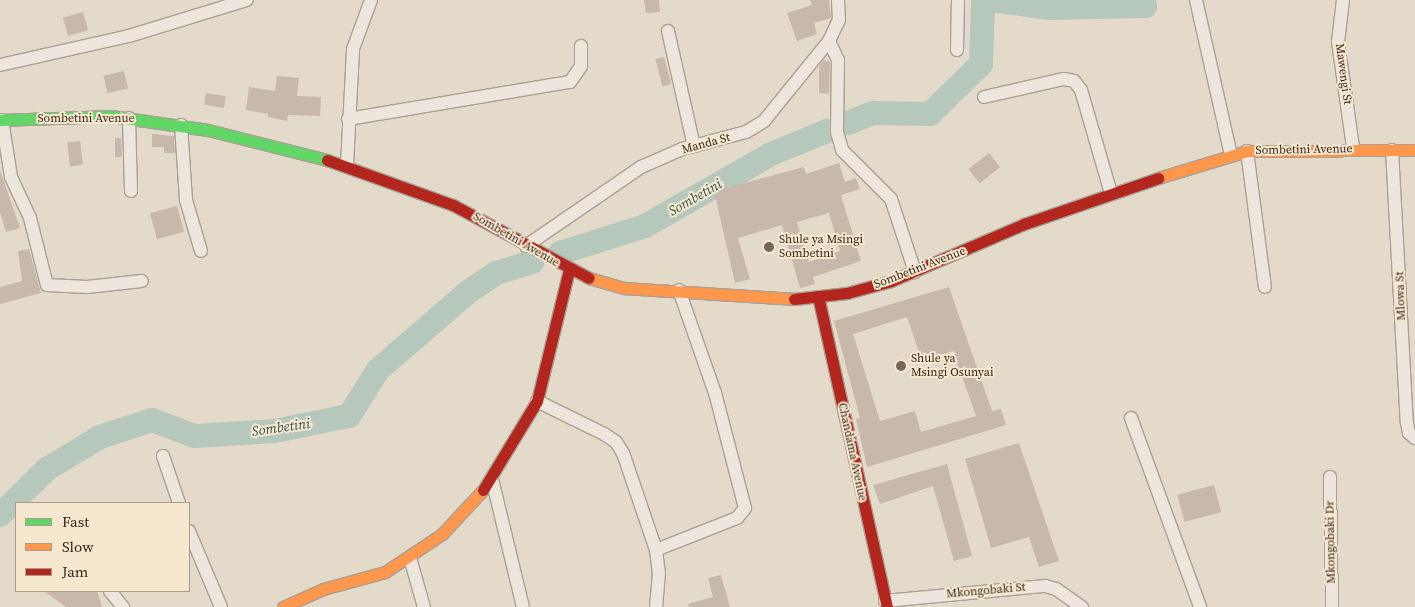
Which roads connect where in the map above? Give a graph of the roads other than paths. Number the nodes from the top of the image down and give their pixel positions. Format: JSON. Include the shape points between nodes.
{"nodes":[{"id":1,"x":247,"y":0,"type":"edge"},
{"id":2,"x":371,"y":0,"type":"edge"},
{"id":3,"x":838,"y":0,"type":"edge"},
{"id":4,"x":958,"y":0,"type":"edge"},
{"id":5,"x":1196,"y":0,"type":"edge"},
{"id":6,"x":1343,"y":0,"type":"edge"},
{"id":7,"x":668,"y":31,"type":"dead end"},
{"id":8,"x":829,"y":40,"type":"junction"},
{"id":9,"x":581,"y":46,"type":"dead end"},
{"id":10,"x":957,"y":50,"type":"dead end"},
{"id":11,"x":0,"y":64,"type":"edge"},
{"id":12,"x":984,"y":97,"type":"dead end"},
{"id":13,"x":128,"y":118,"type":"junction"},
{"id":14,"x":348,"y":119,"type":"junction"},
{"id":15,"x":1,"y":120,"type":"edge"},
{"id":16,"x":181,"y":125,"type":"junction"},
{"id":17,"x":694,"y":146,"type":"junction"},
{"id":18,"x":1353,"y":148,"type":"junction"},
{"id":19,"x":1392,"y":150,"type":"junction"},
{"id":20,"x":1415,"y":150,"type":"edge"},
{"id":21,"x":1247,"y":151,"type":"junction"},
{"id":22,"x":1231,"y":155,"type":"junction"},
{"id":23,"x":347,"y":165,"type":"junction"},
{"id":24,"x":131,"y":192,"type":"dead end"},
{"id":25,"x":1111,"y":193,"type":"junction"},
{"id":26,"x":526,"y":246,"type":"junction"},
{"id":27,"x":202,"y":251,"type":"dead end"},
{"id":28,"x":569,"y":270,"type":"junction"},
{"id":29,"x":915,"y":272,"type":"junction"},
{"id":30,"x":142,"y":281,"type":"dead end"},
{"id":31,"x":1264,"y":287,"type":"dead end"},
{"id":32,"x":679,"y":290,"type":"junction"},
{"id":33,"x":818,"y":296,"type":"junction"},
{"id":34,"x":537,"y":401,"type":"junction"},
{"id":35,"x":1131,"y":418,"type":"dead end"},
{"id":36,"x":1415,"y":438,"type":"edge"},
{"id":37,"x":163,"y":456,"type":"dead end"},
{"id":38,"x":1330,"y":477,"type":"dead end"},
{"id":39,"x":492,"y":479,"type":"junction"},
{"id":40,"x":179,"y":502,"type":"edge"},
{"id":41,"x":190,"y":533,"type":"edge"},
{"id":42,"x":656,"y":550,"type":"junction"},
{"id":43,"x":410,"y":558,"type":"junction"},
{"id":44,"x":111,"y":592,"type":"edge"},
{"id":45,"x":886,"y":604,"type":"edge"},
{"id":46,"x":123,"y":607,"type":"edge"},
{"id":47,"x":221,"y":607,"type":"edge"},
{"id":48,"x":284,"y":607,"type":"edge"},
{"id":49,"x":424,"y":607,"type":"edge"},
{"id":50,"x":523,"y":607,"type":"edge"},
{"id":51,"x":656,"y":607,"type":"edge"},
{"id":52,"x":1082,"y":607,"type":"edge"},
{"id":53,"x":1200,"y":607,"type":"edge"},
{"id":54,"x":1332,"y":607,"type":"edge"}],
"edges":[{"from":1,"to":11,"type":"street","via":[[128,36]]},
{"from":2,"to":14,"type":"street","via":[[353,50]]},
{"from":3,"to":8,"type":"street","name":"Manda St","via":[[839,20]]},
{"from":4,"to":10,"type":"street"},
{"from":5,"to":22,"type":"street"},
{"from":6,"to":18,"type":"street","name":"Mawengi St","via":[[1338,42]]},
{"from":7,"to":17,"type":"street"},
{"from":8,"to":17,"type":"street","name":"Manda St","via":[[764,121],[732,137]]},
{"from":8,"to":29,"type":"street","via":[[838,60],[837,132],[842,150],[892,199]]},
{"from":9,"to":14,"type":"street","via":[[581,66],[577,74],[564,84]]},
{"from":12,"to":25,"type":"street","via":[[1064,78],[1074,80],[1081,90]]},
{"from":13,"to":15,"type":"street","name":"Sombetini Avenue"},
{"from":13,"to":16,"type":"street","name":"Sombetini Avenue"},
{"from":13,"to":24,"type":"street"},
{"from":14,"to":23,"type":"street"},
{"from":15,"to":30,"type":"street","via":[[11,177],[30,218],[47,286],[87,287]]},
{"from":16,"to":23,"type":"street","name":"Sombetini Avenue","via":[[291,148]]},
{"from":16,"to":27,"type":"street","via":[[186,200]]},
{"from":17,"to":26,"type":"street","name":"Manda St","via":[[619,179]]},
{"from":18,"to":19,"type":"street","name":"Sombetini Avenue"},
{"from":18,"to":21,"type":"street","name":"Sombetini Avenue"},
{"from":19,"to":20,"type":"street","name":"Sombetini Avenue"},
{"from":19,"to":36,"type":"street","name":"Mlowa St","via":[[1407,423],[1408,433]]},
{"from":21,"to":22,"type":"street","name":"Sombetini Avenue"},
{"from":21,"to":31,"type":"street"},
{"from":22,"to":25,"type":"street","name":"Sombetini Avenue"},
{"from":23,"to":26,"type":"street","name":"Sombetini Avenue","via":[[453,204]]},
{"from":25,"to":29,"type":"street","name":"Sombetini Avenue","via":[[1024,224]]},
{"from":26,"to":28,"type":"street","name":"Sombetini Avenue"},
{"from":28,"to":32,"type":"street","name":"Sombetini Avenue","via":[[601,283],[625,288]]},
{"from":28,"to":34,"type":"street"},
{"from":29,"to":33,"type":"street","name":"Sombetini Avenue","via":[[847,294]]},
{"from":32,"to":33,"type":"street","name":"Sombetini Avenue","via":[[785,300]]},
{"from":32,"to":42,"type":"street","via":[[715,393],[745,508],[737,518]]},
{"from":33,"to":45,"type":"street","name":"Chandama Avenue"},
{"from":34,"to":39,"type":"street"},
{"from":34,"to":42,"type":"street","via":[[616,442],[628,464]]},
{"from":35,"to":53,"type":"street"},
{"from":37,"to":40,"type":"street"},
{"from":38,"to":54,"type":"street","name":"Mkongobaki Dr"},
{"from":39,"to":43,"type":"street","via":[[442,534]]},
{"from":39,"to":50,"type":"street"},
{"from":41,"to":47,"type":"street"},
{"from":42,"to":51,"type":"street","via":[[659,573]]},
{"from":43,"to":48,"type":"street","via":[[385,572],[322,589]]},
{"from":43,"to":49,"type":"street"},
{"from":44,"to":46,"type":"street"},
{"from":45,"to":52,"type":"street","name":"Mkongobaki St","via":[[1045,586],[1056,588]]}]}
